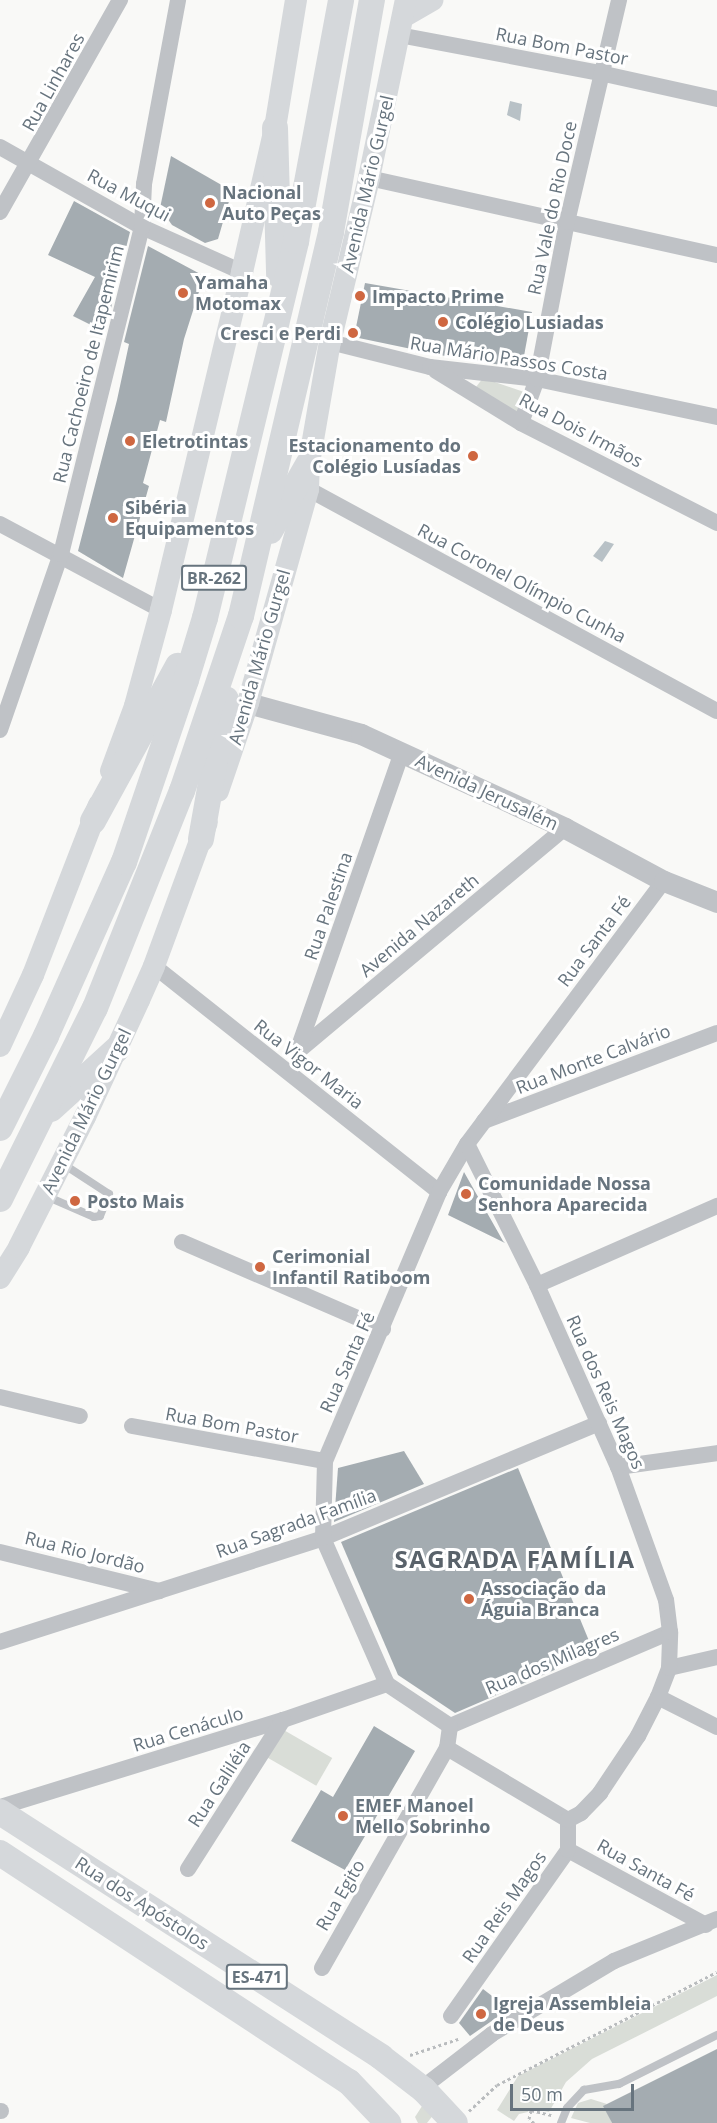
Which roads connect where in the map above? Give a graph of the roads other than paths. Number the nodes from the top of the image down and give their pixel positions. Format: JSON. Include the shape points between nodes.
{"nodes":[{"id":1,"x":120,"y":0,"type":"edge"},
{"id":2,"x":178,"y":0,"type":"edge"},
{"id":3,"x":296,"y":0,"type":"edge"},
{"id":4,"x":342,"y":0,"type":"edge"},
{"id":5,"x":372,"y":0,"type":"edge"},
{"id":6,"x":432,"y":0,"type":"edge"},
{"id":7,"x":619,"y":0,"type":"edge"},
{"id":8,"x":403,"y":17,"type":"edge"},
{"id":9,"x":600,"y":73,"type":"junction"},
{"id":10,"x":717,"y":99,"type":"edge"},
{"id":11,"x":275,"y":128,"type":"junction"},
{"id":12,"x":0,"y":147,"type":"edge"},
{"id":13,"x":30,"y":163,"type":"junction"},
{"id":14,"x":369,"y":178,"type":"junction"},
{"id":15,"x":0,"y":212,"type":"edge"},
{"id":16,"x":567,"y":222,"type":"junction"},
{"id":17,"x":142,"y":227,"type":"junction"},
{"id":18,"x":717,"y":255,"type":"edge"},
{"id":19,"x":242,"y":272,"type":"junction"},
{"id":20,"x":279,"y":310,"type":"junction"},
{"id":21,"x":330,"y":342,"type":"junction"},
{"id":22,"x":430,"y":367,"type":"junction"},
{"id":23,"x":537,"y":379,"type":"junction"},
{"id":24,"x":717,"y":417,"type":"edge"},
{"id":25,"x":521,"y":423,"type":"junction"},
{"id":26,"x":309,"y":463,"type":"junction"},
{"id":27,"x":308,"y":489,"type":"junction"},
{"id":28,"x":717,"y":523,"type":"edge"},
{"id":29,"x":0,"y":524,"type":"edge"},
{"id":30,"x":61,"y":554,"type":"junction"},
{"id":31,"x":256,"y":554,"type":"junction"},
{"id":32,"x":161,"y":610,"type":"junction"},
{"id":33,"x":241,"y":616,"type":"junction"},
{"id":34,"x":205,"y":618,"type":"junction"},
{"id":35,"x":248,"y":703,"type":"junction"},
{"id":36,"x":717,"y":711,"type":"edge"},
{"id":37,"x":0,"y":730,"type":"edge"},
{"id":38,"x":402,"y":753,"type":"junction"},
{"id":39,"x":93,"y":821,"type":"junction"},
{"id":40,"x":565,"y":828,"type":"junction"},
{"id":41,"x":201,"y":839,"type":"junction"},
{"id":42,"x":664,"y":881,"type":"junction"},
{"id":43,"x":717,"y":902,"type":"edge"},
{"id":44,"x":154,"y":966,"type":"junction"},
{"id":45,"x":717,"y":1033,"type":"edge"},
{"id":46,"x":0,"y":1046,"type":"edge"},
{"id":47,"x":117,"y":1048,"type":"junction"},
{"id":48,"x":297,"y":1052,"type":"junction"},
{"id":49,"x":288,"y":1072,"type":"junction"},
{"id":50,"x":40,"y":1120,"type":"junction"},
{"id":51,"x":483,"y":1121,"type":"junction"},
{"id":52,"x":0,"y":1128,"type":"edge"},
{"id":53,"x":467,"y":1144,"type":"junction"},
{"id":54,"x":62,"y":1164,"type":"junction"},
{"id":55,"x":439,"y":1192,"type":"junction"},
{"id":56,"x":46,"y":1195,"type":"junction"},
{"id":57,"x":0,"y":1199,"type":"edge"},
{"id":58,"x":717,"y":1206,"type":"edge"},
{"id":59,"x":182,"y":1242,"type":"dead end"},
{"id":60,"x":0,"y":1278,"type":"edge"},
{"id":61,"x":537,"y":1285,"type":"junction"},
{"id":62,"x":383,"y":1329,"type":"junction"},
{"id":63,"x":0,"y":1397,"type":"edge"},
{"id":64,"x":80,"y":1416,"type":"dead end"},
{"id":65,"x":600,"y":1423,"type":"junction"},
{"id":66,"x":132,"y":1426,"type":"dead end"},
{"id":67,"x":717,"y":1453,"type":"edge"},
{"id":68,"x":325,"y":1461,"type":"junction"},
{"id":69,"x":618,"y":1467,"type":"junction"},
{"id":70,"x":323,"y":1538,"type":"junction"},
{"id":71,"x":0,"y":1552,"type":"edge"},
{"id":72,"x":160,"y":1591,"type":"junction"},
{"id":73,"x":670,"y":1632,"type":"junction"},
{"id":74,"x":0,"y":1642,"type":"edge"},
{"id":75,"x":717,"y":1657,"type":"edge"},
{"id":76,"x":669,"y":1668,"type":"junction"},
{"id":77,"x":387,"y":1684,"type":"junction"},
{"id":78,"x":658,"y":1697,"type":"junction"},
{"id":79,"x":283,"y":1720,"type":"junction"},
{"id":80,"x":450,"y":1726,"type":"junction"},
{"id":81,"x":717,"y":1727,"type":"edge"},
{"id":82,"x":447,"y":1748,"type":"junction"},
{"id":83,"x":0,"y":1807,"type":"edge"},
{"id":84,"x":0,"y":1812,"type":"edge"},
{"id":85,"x":568,"y":1820,"type":"junction"},
{"id":86,"x":568,"y":1850,"type":"junction"},
{"id":87,"x":0,"y":1853,"type":"edge"},
{"id":88,"x":188,"y":1869,"type":"dead end"},
{"id":89,"x":711,"y":1922,"type":"edge"},
{"id":90,"x":321,"y":1968,"type":"dead end"},
{"id":91,"x":451,"y":2016,"type":"road end"},
{"id":92,"x":717,"y":2035,"type":"edge"},
{"id":93,"x":422,"y":2088,"type":"junction"},
{"id":94,"x":460,"y":2119,"type":"edge"},
{"id":95,"x":388,"y":2123,"type":"edge"},
{"id":96,"x":561,"y":2123,"type":"edge"}],
"edges":[{"from":1,"to":13,"type":"street","name":"Rua Linhares"},
{"from":2,"to":17,"type":"street","name":"Rua Cachoeiro de Itapemirim","via":[[144,184]]},
{"from":3,"to":11,"type":"main road","number":"BR-262"},
{"from":4,"to":20,"type":"main road","number":"BR-262"},
{"from":5,"to":31,"type":"main road","name":"Avenida Mário Gurgel","number":"BR-262","via":[[331,231]]},
{"from":6,"to":8,"type":"main road"},
{"from":7,"to":9,"type":"street","name":"Rua Vale do Rio Doce"},
{"from":8,"to":9,"type":"street","name":"Rua Bom Pastor"},
{"from":8,"to":14,"type":"main road","name":"Avenida Mário Gurgel"},
{"from":9,"to":10,"type":"street","name":"Rua Bom Pastor"},
{"from":9,"to":16,"type":"street","name":"Rua Vale do Rio Doce"},
{"from":11,"to":19,"type":"main road","number":"BR-262"},
{"from":11,"to":20,"type":"main road"},
{"from":12,"to":13,"type":"street","name":"Rua Muqui"},
{"from":13,"to":15,"type":"street","name":"Rua Linhares"},
{"from":13,"to":17,"type":"street","name":"Rua Muqui"},
{"from":14,"to":16,"type":"street"},
{"from":14,"to":21,"type":"main road","name":"Avenida Mário Gurgel"},
{"from":16,"to":18,"type":"street"},
{"from":16,"to":23,"type":"street","name":"Rua Vale do Rio Doce"},
{"from":17,"to":19,"type":"street","name":"Rua Muqui"},
{"from":17,"to":30,"type":"street","name":"Rua Cachoeiro de Itapemirim"},
{"from":19,"to":32,"type":"main road","number":"BR-262"},
{"from":20,"to":34,"type":"main road","number":"BR-262"},
{"from":21,"to":22,"type":"street","name":"Rua Mário Passos Costa"},
{"from":21,"to":26,"type":"main road","name":"Avenida Mário Gurgel"},
{"from":22,"to":23,"type":"street","name":"Rua Mário Passos Costa"},
{"from":22,"to":25,"type":"street","name":"Rua Dois Irmãos"},
{"from":23,"to":24,"type":"street","name":"Rua Mário Passos Costa"},
{"from":23,"to":25,"type":"street","name":"Rua Vale do Rio Doce"},
{"from":25,"to":28,"type":"street","name":"Rua Dois Irmãos"},
{"from":26,"to":27,"type":"main road","name":"Avenida Mário Gurgel"},
{"from":26,"to":31,"type":"main road"},
{"from":27,"to":35,"type":"main road","name":"Avenida Mário Gurgel"},
{"from":27,"to":36,"type":"street","name":"Rua Coronel Olímpio Cunha"},
{"from":29,"to":30,"type":"street"},
{"from":30,"to":32,"type":"street"},
{"from":30,"to":37,"type":"street","name":"Rua Cachoeiro de Itapemirim"},
{"from":31,"to":33,"type":"main road","name":"Avenida Mário Gurgel","number":"BR-262"},
{"from":32,"to":39,"type":"main road","number":"BR-262","via":[[135,706]]},
{"from":33,"to":41,"type":"main road"},
{"from":33,"to":50,"type":"main road","name":"Avenida Mário Gurgel","number":"BR-262","via":[[182,791],[100,997]]},
{"from":34,"to":39,"type":"main road"},
{"from":34,"to":52,"type":"main road","number":"BR-262","via":[[124,862]]},
{"from":35,"to":38,"type":"street","name":"Avenida Jerusalém","via":[[361,734]]},
{"from":35,"to":41,"type":"main road","name":"Avenida Mário Gurgel"},
{"from":38,"to":40,"type":"street","name":"Avenida Jerusalém"},
{"from":38,"to":48,"type":"street","name":"Rua Palestina"},
{"from":39,"to":46,"type":"main road","number":"BR-262","via":[[33,975]]},
{"from":40,"to":42,"type":"street","name":"Avenida Jerusalém"},
{"from":40,"to":48,"type":"street","name":"Avenida Nazareth"},
{"from":41,"to":44,"type":"main road","name":"Avenida Mário Gurgel"},
{"from":42,"to":43,"type":"street","name":"Avenida Jerusalém"},
{"from":42,"to":51,"type":"street","name":"Rua Santa Fé"},
{"from":44,"to":47,"type":"main road","name":"Avenida Mário Gurgel"},
{"from":44,"to":49,"type":"street","name":"Rua Vigor Maria"},
{"from":45,"to":51,"type":"street","name":"Rua Monte Calvário"},
{"from":47,"to":50,"type":"main road"},
{"from":47,"to":54,"type":"main road","name":"Avenida Mário Gurgel"},
{"from":48,"to":49,"type":"street","name":"Rua Palestina"},
{"from":49,"to":55,"type":"street","name":"Rua Vigor Maria"},
{"from":50,"to":57,"type":"main road","name":"Avenida Mário Gurgel","number":"BR-262"},
{"from":51,"to":53,"type":"street","name":"Rua Santa Fé"},
{"from":53,"to":55,"type":"street","name":"Rua Santa Fé"},
{"from":53,"to":61,"type":"street","name":"Rua dos Reis Magos"},
{"from":54,"to":56,"type":"main road","name":"Avenida Mário Gurgel"},
{"from":54,"to":56,"type":"lane","via":[[106,1191],[109,1197],[97,1217]]},
{"from":55,"to":62,"type":"street","name":"Rua Santa Fé"},
{"from":56,"to":60,"type":"main road","name":"Avenida Mário Gurgel"},
{"from":58,"to":61,"type":"street"},
{"from":59,"to":62,"type":"street"},
{"from":61,"to":65,"type":"street","name":"Rua dos Reis Magos"},
{"from":62,"to":68,"type":"street","name":"Rua Santa Fé"},
{"from":63,"to":64,"type":"street"},
{"from":65,"to":69,"type":"street","name":"Rua dos Reis Magos"},
{"from":65,"to":70,"type":"street","name":"Rua Sagrada Família"},
{"from":66,"to":68,"type":"street","name":"Rua Bom Pastor"},
{"from":67,"to":69,"type":"street"},
{"from":68,"to":70,"type":"street","name":"Rua Santa Fé"},
{"from":69,"to":73,"type":"street","name":"Rua dos Reis Magos","via":[[666,1600]]},
{"from":70,"to":72,"type":"street","name":"Rua Sagrada Família"},
{"from":70,"to":77,"type":"street","name":"Rua Santa Fé"},
{"from":71,"to":72,"type":"street","name":"Rua Rio Jordão"},
{"from":72,"to":74,"type":"street","name":"Rua Sagrada Família"},
{"from":73,"to":76,"type":"street","name":"Rua dos Reis Magos"},
{"from":73,"to":80,"type":"street","name":"Rua dos Milagres"},
{"from":75,"to":76,"type":"street"},
{"from":76,"to":78,"type":"street"},
{"from":77,"to":79,"type":"street","name":"Rua Cenáculo"},
{"from":77,"to":80,"type":"street"},
{"from":78,"to":81,"type":"street"},
{"from":78,"to":85,"type":"street","via":[[638,1736],[600,1793],[581,1813]]},
{"from":79,"to":83,"type":"street","name":"Rua Cenáculo"},
{"from":79,"to":88,"type":"street","name":"Rua Galiléia"},
{"from":80,"to":82,"type":"street"},
{"from":82,"to":85,"type":"street"},
{"from":82,"to":90,"type":"street","name":"Rua Egito"},
{"from":84,"to":93,"type":"main road","name":"Rua dos Apóstolos","number":"ES-471","via":[[388,2062]]},
{"from":85,"to":86,"type":"street","name":"Rua Reis Magos"},
{"from":86,"to":89,"type":"street","name":"Rua Santa Fé"},
{"from":86,"to":91,"type":"street","name":"Rua Reis Magos"},
{"from":87,"to":95,"type":"main road","name":"Rua dos Apóstolos","number":"ES-471","via":[[349,2082]]},
{"from":89,"to":93,"type":"street","via":[[614,1960],[492,2034]]},
{"from":92,"to":96,"type":"lane","via":[[618,2084],[584,2090],[567,2108]]},
{"from":93,"to":94,"type":"main road","name":"Rua dos Apóstolos","number":"ES-471"}]}
